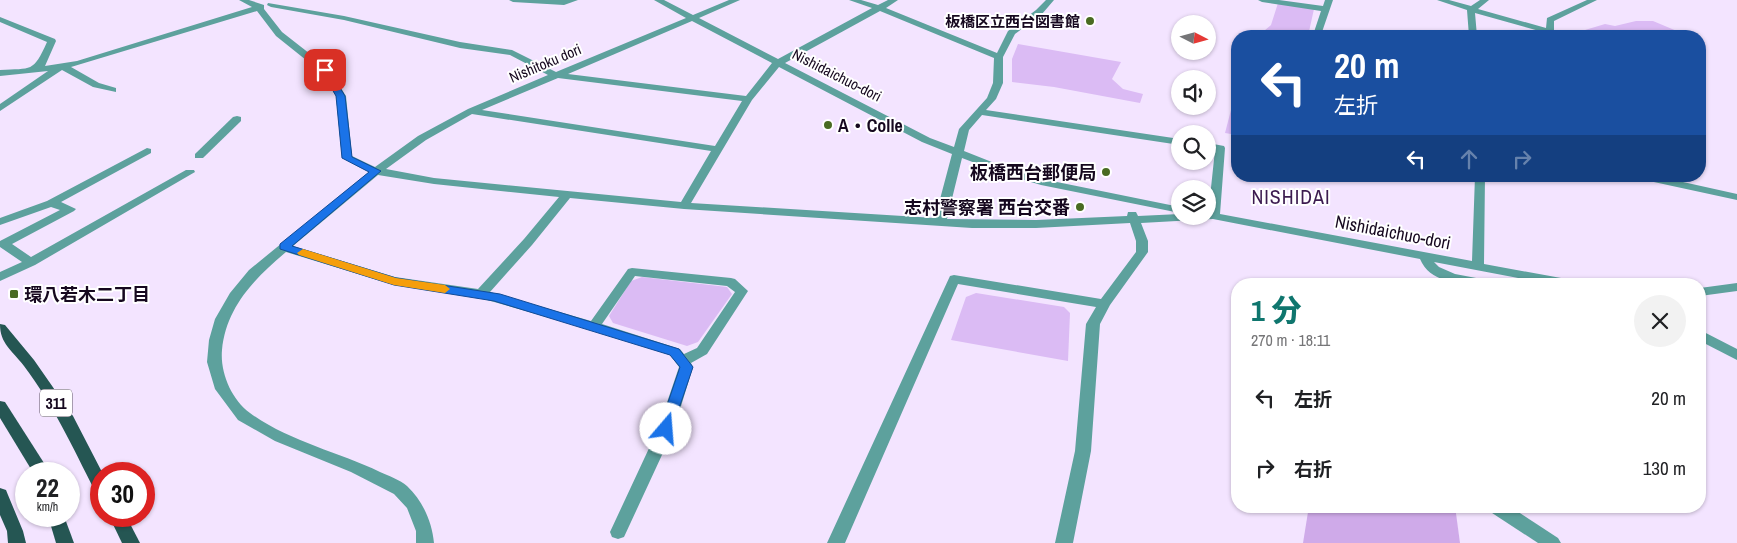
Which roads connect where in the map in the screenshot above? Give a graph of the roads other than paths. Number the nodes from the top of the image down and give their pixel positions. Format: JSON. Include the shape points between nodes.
{"nodes":[{"id":1,"x":243,"y":0,"type":"edge"},
{"id":2,"x":282,"y":0,"type":"edge"},
{"id":3,"x":513,"y":0,"type":"edge"},
{"id":4,"x":574,"y":0,"type":"edge"},
{"id":5,"x":658,"y":0,"type":"edge"},
{"id":6,"x":736,"y":0,"type":"edge"},
{"id":7,"x":853,"y":0,"type":"edge"},
{"id":8,"x":894,"y":0,"type":"edge"},
{"id":9,"x":1050,"y":0,"type":"edge"},
{"id":10,"x":1262,"y":0,"type":"edge"},
{"id":11,"x":1441,"y":0,"type":"edge"},
{"id":12,"x":1485,"y":0,"type":"edge"},
{"id":13,"x":1593,"y":0,"type":"edge"},
{"id":14,"x":1327,"y":4,"type":"edge"},
{"id":15,"x":271,"y":5,"type":"junction"},
{"id":16,"x":258,"y":8,"type":"junction"},
{"id":17,"x":879,"y":8,"type":"junction"},
{"id":18,"x":1471,"y":10,"type":"junction"},
{"id":19,"x":693,"y":18,"type":"junction"},
{"id":20,"x":0,"y":19,"type":"edge"},
{"id":21,"x":1319,"y":30,"type":"edge"},
{"id":22,"x":1473,"y":30,"type":"edge"},
{"id":23,"x":1544,"y":30,"type":"edge"},
{"id":24,"x":1550,"y":30,"type":"edge"},
{"id":25,"x":999,"y":57,"type":"junction"},
{"id":26,"x":777,"y":63,"type":"junction"},
{"id":27,"x":62,"y":66,"type":"junction"},
{"id":28,"x":34,"y":71,"type":"junction"},
{"id":29,"x":0,"y":73,"type":"edge"},
{"id":30,"x":555,"y":75,"type":"junction"},
{"id":31,"x":113,"y":90,"type":"dead end"},
{"id":32,"x":748,"y":99,"type":"junction"},
{"id":33,"x":0,"y":108,"type":"edge"},
{"id":34,"x":471,"y":111,"type":"junction"},
{"id":35,"x":979,"y":112,"type":"junction"},
{"id":36,"x":237,"y":119,"type":"dead end"},
{"id":37,"x":1171,"y":141,"type":"edge"},
{"id":38,"x":1216,"y":147,"type":"edge"},
{"id":39,"x":717,"y":149,"type":"junction"},
{"id":40,"x":147,"y":151,"type":"dead end"},
{"id":41,"x":959,"y":154,"type":"junction"},
{"id":42,"x":199,"y":156,"type":"dead end"},
{"id":43,"x":376,"y":171,"type":"junction"},
{"id":44,"x":190,"y":172,"type":"dead end"},
{"id":45,"x":1216,"y":180,"type":"edge"},
{"id":46,"x":1480,"y":182,"type":"edge"},
{"id":47,"x":1668,"y":182,"type":"edge"},
{"id":48,"x":566,"y":194,"type":"junction"},
{"id":49,"x":1737,"y":197,"type":"edge"},
{"id":50,"x":1126,"y":200,"type":"junction"},
{"id":51,"x":51,"y":203,"type":"junction"},
{"id":52,"x":684,"y":206,"type":"junction"},
{"id":53,"x":1171,"y":208,"type":"edge"},
{"id":54,"x":1216,"y":217,"type":"edge"},
{"id":55,"x":1171,"y":218,"type":"edge"},
{"id":56,"x":1135,"y":220,"type":"junction"},
{"id":57,"x":0,"y":222,"type":"edge"},
{"id":58,"x":940,"y":222,"type":"junction"},
{"id":59,"x":284,"y":247,"type":"junction"},
{"id":60,"x":1425,"y":256,"type":"junction"},
{"id":61,"x":31,"y":262,"type":"junction"},
{"id":62,"x":1478,"y":266,"type":"junction"},
{"id":63,"x":0,"y":277,"type":"edge"},
{"id":64,"x":1461,"y":278,"type":"edge"},
{"id":65,"x":1541,"y":278,"type":"edge"},
{"id":66,"x":1737,"y":287,"type":"edge"},
{"id":67,"x":1706,"y":291,"type":"edge"},
{"id":68,"x":481,"y":294,"type":"junction"},
{"id":69,"x":1104,"y":304,"type":"junction"},
{"id":70,"x":594,"y":326,"type":"junction"},
{"id":71,"x":0,"y":328,"type":"edge"},
{"id":72,"x":1706,"y":338,"type":"edge"},
{"id":73,"x":1737,"y":355,"type":"edge"},
{"id":74,"x":683,"y":361,"type":"junction"},
{"id":75,"x":0,"y":406,"type":"edge"},
{"id":76,"x":35,"y":462,"type":"edge"},
{"id":77,"x":90,"y":464,"type":"edge"},
{"id":78,"x":0,"y":495,"type":"edge"},
{"id":79,"x":1505,"y":513,"type":"edge"},
{"id":80,"x":60,"y":527,"type":"edge"},
{"id":81,"x":123,"y":527,"type":"edge"},
{"id":82,"x":618,"y":532,"type":"dead end"},
{"id":83,"x":17,"y":543,"type":"edge"},
{"id":84,"x":65,"y":543,"type":"edge"},
{"id":85,"x":131,"y":543,"type":"edge"},
{"id":86,"x":425,"y":543,"type":"edge"},
{"id":87,"x":836,"y":543,"type":"edge"},
{"id":88,"x":1064,"y":543,"type":"edge"},
{"id":89,"x":1552,"y":543,"type":"edge"}],
"edges":[{"from":1,"to":16,"type":"street"},
{"from":2,"to":15,"type":"street"},
{"from":3,"to":4,"type":"street","via":[[564,3]]},
{"from":5,"to":19,"type":"street","name":"Nishidaichuo-dori"},
{"from":6,"to":19,"type":"street","name":"Nishitoku dori"},
{"from":7,"to":17,"type":"street"},
{"from":8,"to":17,"type":"street"},
{"from":9,"to":25,"type":"street","via":[[1011,33]]},
{"from":10,"to":14,"type":"street"},
{"from":11,"to":18,"type":"street"},
{"from":12,"to":18,"type":"street"},
{"from":13,"to":24,"type":"street","via":[[1550,20]]},
{"from":14,"to":21,"type":"street"},
{"from":15,"to":16,"type":"street"},
{"from":15,"to":30,"type":"street","via":[[512,53]]},
{"from":16,"to":27,"type":"street","via":[[163,39]]},
{"from":16,"to":43,"type":"street","name":"Nishidaichuo-dori","via":[[279,34],[325,70],[341,96],[347,158]]},
{"from":17,"to":25,"type":"street"},
{"from":17,"to":26,"type":"street"},
{"from":18,"to":22,"type":"street"},
{"from":18,"to":23,"type":"street"},
{"from":19,"to":26,"type":"street","name":"Nishidaichuo-dori"},
{"from":19,"to":30,"type":"street","name":"Nishitoku dori"},
{"from":20,"to":28,"type":"street","via":[[52,41],[42,64]]},
{"from":25,"to":35,"type":"street","via":[[998,83],[991,99]]},
{"from":26,"to":32,"type":"street"},
{"from":26,"to":41,"type":"street","name":"Nishidaichuo-dori"},
{"from":27,"to":28,"type":"street"},
{"from":27,"to":31,"type":"street","via":[[96,85]]},
{"from":27,"to":33,"type":"street"},
{"from":28,"to":29,"type":"street"},
{"from":30,"to":32,"type":"street"},
{"from":30,"to":34,"type":"street","name":"Nishitoku dori"},
{"from":32,"to":39,"type":"street"},
{"from":34,"to":39,"type":"street"},
{"from":34,"to":43,"type":"street","name":"Nishitoku dori","via":[[422,138]]},
{"from":35,"to":37,"type":"street"},
{"from":35,"to":41,"type":"street","via":[[964,129]]},
{"from":36,"to":42,"type":"street"},
{"from":38,"to":45,"type":"street","via":[[1220,148]]},
{"from":39,"to":52,"type":"street"},
{"from":40,"to":51,"type":"street"},
{"from":41,"to":50,"type":"street","name":"Nishidaichuo-dori","via":[[1045,183]]},
{"from":41,"to":58,"type":"street"},
{"from":43,"to":48,"type":"street","name":"Nishidaichuo-dori","via":[[434,181]]},
{"from":43,"to":59,"type":"street","name":"Nishitoku dori"},
{"from":44,"to":61,"type":"street"},
{"from":46,"to":62,"type":"street"},
{"from":47,"to":49,"type":"street"},
{"from":48,"to":52,"type":"street","name":"Nishidaichuo-dori"},
{"from":48,"to":68,"type":"street"},
{"from":50,"to":53,"type":"street","name":"Nishidaichuo-dori"},
{"from":50,"to":56,"type":"street"},
{"from":51,"to":57,"type":"street"},
{"from":51,"to":61,"type":"street","via":[[70,209],[4,244]]},
{"from":52,"to":58,"type":"street","name":"Nishidaichuo-dori"},
{"from":54,"to":60,"type":"street","name":"Nishidaichuo-dori"},
{"from":55,"to":56,"type":"street","name":"Nishidaichuo-dori"},
{"from":56,"to":58,"type":"street","name":"Nishidaichuo-dori","via":[[1036,224]]},
{"from":56,"to":69,"type":"street","via":[[1142,252]]},
{"from":59,"to":68,"type":"street","via":[[394,281]]},
{"from":59,"to":86,"type":"street","name":"Nishitoku dori","via":[[253,273],[222,319],[214,362],[222,389],[243,416],[280,437],[374,475],[400,489],[414,505]]},
{"from":60,"to":62,"type":"street","name":"Nishidaichuo-dori"},
{"from":60,"to":64,"type":"street","via":[[1427,264],[1438,273]]},
{"from":61,"to":63,"type":"street"},
{"from":62,"to":65,"type":"street","name":"Nishidaichuo-dori"},
{"from":66,"to":67,"type":"street"},
{"from":68,"to":70,"type":"street"},
{"from":69,"to":87,"type":"street","via":[[954,279]]},
{"from":69,"to":88,"type":"street","via":[[1093,324],[1083,451]]},
{"from":70,"to":74,"type":"street","via":[[675,352]]},
{"from":70,"to":74,"type":"street","via":[[632,272],[731,282],[742,291],[702,351]]},
{"from":71,"to":77,"type":"main road","number":"311","via":[[29,363],[68,420]]},
{"from":72,"to":73,"type":"street"},
{"from":74,"to":82,"type":"street","via":[[686,367],[666,429]]},
{"from":75,"to":76,"type":"main road"},
{"from":78,"to":83,"type":"main road"},
{"from":79,"to":89,"type":"street"},
{"from":80,"to":84,"type":"main road"},
{"from":81,"to":85,"type":"main road"}]}
